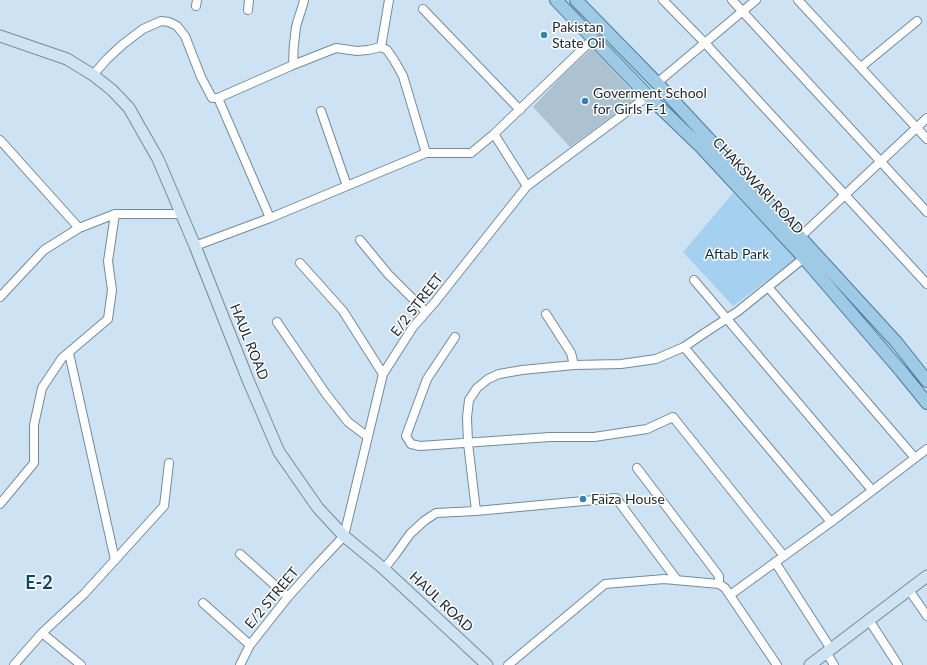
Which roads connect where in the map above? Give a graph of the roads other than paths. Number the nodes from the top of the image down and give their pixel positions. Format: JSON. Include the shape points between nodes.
{"nodes":[{"id":1,"x":249,"y":0,"type":"edge"},
{"id":2,"x":304,"y":0,"type":"edge"},
{"id":3,"x":389,"y":0,"type":"edge"},
{"id":4,"x":556,"y":0,"type":"edge"},
{"id":5,"x":576,"y":0,"type":"edge"},
{"id":6,"x":663,"y":0,"type":"edge"},
{"id":7,"x":732,"y":0,"type":"edge"},
{"id":8,"x":756,"y":0,"type":"edge"},
{"id":9,"x":798,"y":0,"type":"edge"},
{"id":10,"x":423,"y":9,"type":"dead end"},
{"id":11,"x":248,"y":10,"type":"dead end"},
{"id":12,"x":743,"y":11,"type":"junction"},
{"id":13,"x":917,"y":21,"type":"dead end"},
{"id":14,"x":0,"y":36,"type":"edge"},
{"id":15,"x":593,"y":39,"type":"junction"},
{"id":16,"x":704,"y":43,"type":"junction"},
{"id":17,"x":381,"y":47,"type":"junction"},
{"id":18,"x":293,"y":65,"type":"junction"},
{"id":19,"x":861,"y":67,"type":"junction"},
{"id":20,"x":93,"y":75,"type":"junction"},
{"id":21,"x":657,"y":83,"type":"junction"},
{"id":22,"x":648,"y":96,"type":"junction"},
{"id":23,"x":218,"y":98,"type":"junction"},
{"id":24,"x":520,"y":110,"type":"junction"},
{"id":25,"x":321,"y":111,"type":"dead end"},
{"id":26,"x":927,"y":118,"type":"edge"},
{"id":27,"x":917,"y":127,"type":"junction"},
{"id":28,"x":494,"y":134,"type":"junction"},
{"id":29,"x":927,"y":139,"type":"edge"},
{"id":30,"x":0,"y":140,"type":"edge"},
{"id":31,"x":426,"y":153,"type":"junction"},
{"id":32,"x":881,"y":162,"type":"junction"},
{"id":33,"x":347,"y":186,"type":"junction"},
{"id":34,"x":527,"y":186,"type":"junction"},
{"id":35,"x":845,"y":195,"type":"junction"},
{"id":36,"x":927,"y":212,"type":"edge"},
{"id":37,"x":115,"y":214,"type":"junction"},
{"id":38,"x":181,"y":214,"type":"junction"},
{"id":39,"x":270,"y":218,"type":"junction"},
{"id":40,"x":79,"y":228,"type":"junction"},
{"id":41,"x":800,"y":237,"type":"junction"},
{"id":42,"x":360,"y":240,"type":"dead end"},
{"id":43,"x":194,"y":246,"type":"junction"},
{"id":44,"x":804,"y":258,"type":"junction"},
{"id":45,"x":300,"y":263,"type":"dead end"},
{"id":46,"x":694,"y":280,"type":"dead end"},
{"id":47,"x":927,"y":284,"type":"edge"},
{"id":48,"x":768,"y":287,"type":"junction"},
{"id":49,"x":0,"y":297,"type":"edge"},
{"id":50,"x":426,"y":312,"type":"junction"},
{"id":51,"x":546,"y":314,"type":"dead end"},
{"id":52,"x":728,"y":319,"type":"junction"},
{"id":53,"x":277,"y":322,"type":"dead end"},
{"id":54,"x":455,"y":337,"type":"dead end"},
{"id":55,"x":684,"y":347,"type":"junction"},
{"id":56,"x":69,"y":353,"type":"junction"},
{"id":57,"x":574,"y":365,"type":"junction"},
{"id":58,"x":382,"y":374,"type":"junction"},
{"id":59,"x":927,"y":381,"type":"edge"},
{"id":60,"x":927,"y":403,"type":"edge"},
{"id":61,"x":368,"y":437,"type":"junction"},
{"id":62,"x":468,"y":443,"type":"junction"},
{"id":63,"x":927,"y":449,"type":"edge"},
{"id":64,"x":915,"y":458,"type":"junction"},
{"id":65,"x":168,"y":463,"type":"dead end"},
{"id":66,"x":637,"y":468,"type":"dead end"},
{"id":67,"x":872,"y":490,"type":"junction"},
{"id":68,"x":0,"y":504,"type":"edge"},
{"id":69,"x":476,"y":511,"type":"junction"},
{"id":70,"x":830,"y":522,"type":"junction"},
{"id":71,"x":344,"y":536,"type":"junction"},
{"id":72,"x":240,"y":554,"type":"dead end"},
{"id":73,"x":784,"y":556,"type":"junction"},
{"id":74,"x":115,"y":560,"type":"junction"},
{"id":75,"x":775,"y":562,"type":"junction"},
{"id":76,"x":384,"y":569,"type":"junction"},
{"id":77,"x":927,"y":576,"type":"edge"},
{"id":78,"x":677,"y":580,"type":"junction"},
{"id":79,"x":718,"y":584,"type":"junction"},
{"id":80,"x":909,"y":590,"type":"junction"},
{"id":81,"x":730,"y":595,"type":"junction"},
{"id":82,"x":288,"y":597,"type":"junction"},
{"id":83,"x":203,"y":603,"type":"dead end"},
{"id":84,"x":927,"y":616,"type":"edge"},
{"id":85,"x":869,"y":620,"type":"junction"},
{"id":86,"x":42,"y":633,"type":"junction"},
{"id":87,"x":250,"y":645,"type":"junction"},
{"id":88,"x":829,"y":650,"type":"junction"},
{"id":89,"x":14,"y":665,"type":"edge"},
{"id":90,"x":81,"y":665,"type":"edge"},
{"id":91,"x":240,"y":665,"type":"edge"},
{"id":92,"x":487,"y":665,"type":"edge"},
{"id":93,"x":508,"y":665,"type":"edge"},
{"id":94,"x":777,"y":665,"type":"edge"},
{"id":95,"x":810,"y":665,"type":"edge"},
{"id":96,"x":834,"y":665,"type":"edge"},
{"id":97,"x":898,"y":665,"type":"edge"}],
"edges":[{"from":1,"to":11,"type":"street"},
{"from":2,"to":18,"type":"street","via":[[296,26]]},
{"from":3,"to":17,"type":"street"},
{"from":4,"to":15,"type":"main road","name":"CHAKSWARI ROAD"},
{"from":5,"to":21,"type":"main road","name":"CHAKSWARI ROAD"},
{"from":6,"to":16,"type":"street"},
{"from":7,"to":12,"type":"street"},
{"from":8,"to":12,"type":"street"},
{"from":9,"to":19,"type":"street"},
{"from":10,"to":24,"type":"street"},
{"from":12,"to":16,"type":"street"},
{"from":12,"to":32,"type":"street"},
{"from":13,"to":19,"type":"street"},
{"from":14,"to":20,"type":"main road","name":"HAUL ROAD","via":[[68,59]]},
{"from":15,"to":22,"type":"main road","name":"CHAKSWARI ROAD"},
{"from":15,"to":24,"type":"street"},
{"from":16,"to":21,"type":"street"},
{"from":16,"to":35,"type":"street"},
{"from":17,"to":18,"type":"street","via":[[357,51],[336,48]]},
{"from":17,"to":31,"type":"street","via":[[387,50],[403,76]]},
{"from":18,"to":23,"type":"street"},
{"from":19,"to":27,"type":"street"},
{"from":20,"to":23,"type":"street","via":[[122,45],[143,29],[161,21],[170,22],[185,36],[200,76],[212,98]]},
{"from":20,"to":38,"type":"main road","name":"HAUL ROAD","via":[[129,108],[158,159]]},
{"from":21,"to":41,"type":"main road","name":"CHAKSWARI ROAD"},
{"from":22,"to":34,"type":"street","name":"E/2 STREET"},
{"from":22,"to":44,"type":"main road","name":"CHAKSWARI ROAD","via":[[701,147]]},
{"from":23,"to":39,"type":"street"},
{"from":24,"to":28,"type":"street"},
{"from":25,"to":33,"type":"street"},
{"from":26,"to":27,"type":"street"},
{"from":27,"to":29,"type":"street"},
{"from":27,"to":32,"type":"street"},
{"from":28,"to":31,"type":"street","via":[[471,153]]},
{"from":28,"to":34,"type":"street"},
{"from":30,"to":40,"type":"street"},
{"from":31,"to":33,"type":"street"},
{"from":32,"to":35,"type":"street"},
{"from":32,"to":36,"type":"street"},
{"from":33,"to":39,"type":"street"},
{"from":34,"to":50,"type":"street","name":"E/2 STREET"},
{"from":35,"to":41,"type":"street"},
{"from":35,"to":47,"type":"street"},
{"from":37,"to":38,"type":"street"},
{"from":37,"to":40,"type":"street"},
{"from":37,"to":56,"type":"street","via":[[108,261],[112,290],[108,319]]},
{"from":38,"to":43,"type":"main road","name":"HAUL ROAD"},
{"from":39,"to":43,"type":"street"},
{"from":40,"to":49,"type":"street","via":[[44,250]]},
{"from":41,"to":59,"type":"main road","name":"CHAKSWARI ROAD","via":[[897,343]]},
{"from":42,"to":50,"type":"street","via":[[388,274]]},
{"from":43,"to":71,"type":"main road","name":"HAUL ROAD","via":[[279,452],[318,508]]},
{"from":44,"to":48,"type":"street"},
{"from":44,"to":60,"type":"main road","name":"CHAKSWARI ROAD"},
{"from":45,"to":58,"type":"street","via":[[343,311]]},
{"from":46,"to":52,"type":"street"},
{"from":48,"to":52,"type":"street"},
{"from":48,"to":64,"type":"street"},
{"from":50,"to":58,"type":"street","name":"E/2 STREET"},
{"from":51,"to":57,"type":"street","via":[[571,353]]},
{"from":52,"to":55,"type":"street"},
{"from":52,"to":67,"type":"street"},
{"from":53,"to":61,"type":"street","via":[[348,422]]},
{"from":54,"to":62,"type":"street","via":[[427,379],[406,436],[411,444],[420,446]]},
{"from":55,"to":57,"type":"street","via":[[656,359],[621,364]]},
{"from":55,"to":70,"type":"street"},
{"from":56,"to":68,"type":"street","via":[[62,358],[42,388],[34,425],[34,463]]},
{"from":56,"to":74,"type":"street"},
{"from":57,"to":62,"type":"street","via":[[514,371],[488,379],[477,388],[469,400]]},
{"from":58,"to":61,"type":"street","name":"E/2 STREET"},
{"from":61,"to":71,"type":"street","name":"E/2 STREET"},
{"from":62,"to":69,"type":"street"},
{"from":62,"to":73,"type":"street","via":[[550,437],[594,437],[647,429],[673,417]]},
{"from":63,"to":64,"type":"street"},
{"from":64,"to":67,"type":"street"},
{"from":65,"to":74,"type":"street","via":[[164,506]]},
{"from":66,"to":79,"type":"street","via":[[719,576]]},
{"from":67,"to":70,"type":"street"},
{"from":69,"to":76,"type":"street","via":[[436,513],[410,534]]},
{"from":69,"to":78,"type":"street","via":[[616,498]]},
{"from":70,"to":73,"type":"street"},
{"from":71,"to":76,"type":"main road","name":"HAUL ROAD"},
{"from":71,"to":82,"type":"street","name":"E/2 STREET"},
{"from":72,"to":82,"type":"street"},
{"from":73,"to":75,"type":"street"},
{"from":74,"to":86,"type":"street","via":[[84,594]]},
{"from":75,"to":81,"type":"street"},
{"from":75,"to":88,"type":"street"},
{"from":76,"to":92,"type":"main road","name":"HAUL ROAD"},
{"from":77,"to":80,"type":"main road"},
{"from":78,"to":79,"type":"street"},
{"from":78,"to":93,"type":"street","via":[[605,584]]},
{"from":79,"to":81,"type":"street"},
{"from":80,"to":84,"type":"street"},
{"from":80,"to":85,"type":"main road"},
{"from":81,"to":94,"type":"street"},
{"from":82,"to":87,"type":"street","name":"E/2 STREET"},
{"from":83,"to":87,"type":"street"},
{"from":85,"to":88,"type":"main road"},
{"from":85,"to":97,"type":"street"},
{"from":86,"to":89,"type":"street"},
{"from":86,"to":90,"type":"street"},
{"from":87,"to":91,"type":"street","name":"E/2 STREET"},
{"from":88,"to":95,"type":"main road"},
{"from":88,"to":96,"type":"street"}]}
